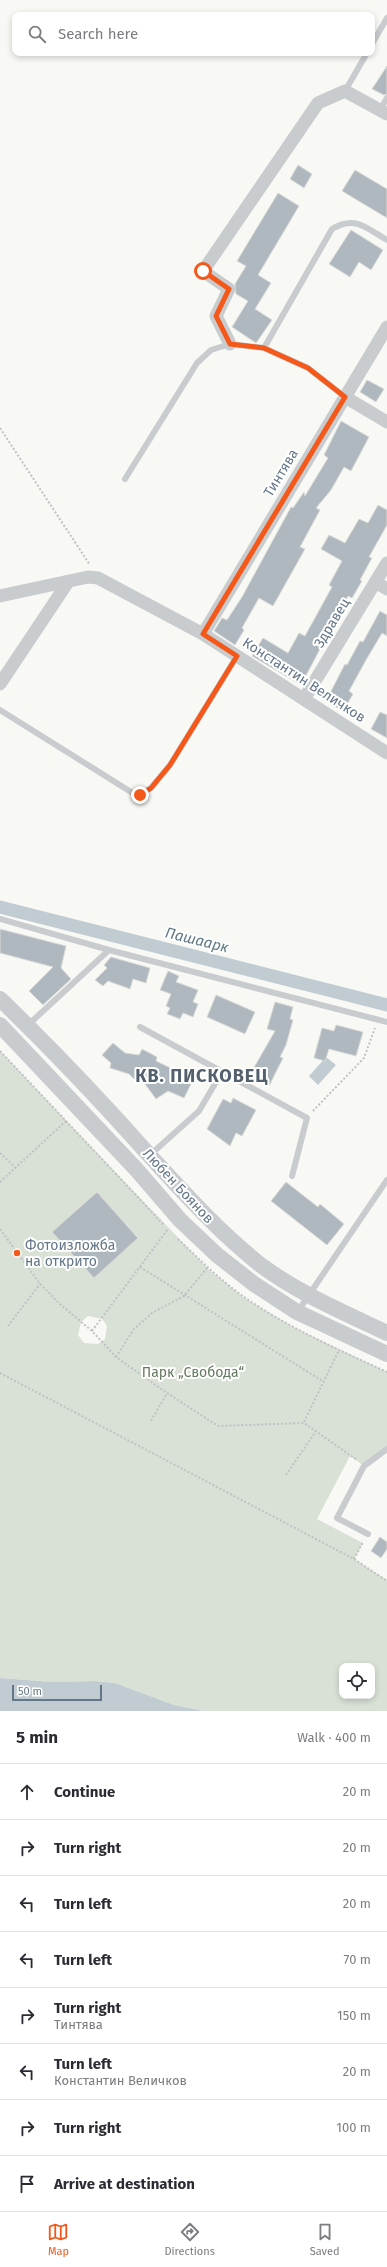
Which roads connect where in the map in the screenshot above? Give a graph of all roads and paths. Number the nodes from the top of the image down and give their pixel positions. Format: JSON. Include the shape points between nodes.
{"nodes":[{"id":1,"x":387,"y":18,"type":"edge"},
{"id":2,"x":375,"y":39,"type":"edge"},
{"id":3,"x":365,"y":56,"type":"edge"},
{"id":4,"x":345,"y":91,"type":"junction"},
{"id":5,"x":387,"y":98,"type":"edge"},
{"id":6,"x":384,"y":112,"type":"edge"},
{"id":7,"x":387,"y":240,"type":"edge"},
{"id":8,"x":387,"y":327,"type":"edge"},
{"id":9,"x":230,"y":344,"type":"junction"},
{"id":10,"x":264,"y":348,"type":"junction"},
{"id":11,"x":345,"y":397,"type":"junction"},
{"id":12,"x":387,"y":422,"type":"edge"},
{"id":13,"x":0,"y":428,"type":"edge"},
{"id":14,"x":125,"y":479,"type":"dead end"},
{"id":15,"x":387,"y":563,"type":"edge"},
{"id":16,"x":98,"y":578,"type":"junction"},
{"id":17,"x":68,"y":582,"type":"junction"},
{"id":18,"x":375,"y":582,"type":"junction"},
{"id":19,"x":387,"y":589,"type":"edge"},
{"id":20,"x":0,"y":596,"type":"edge"},
{"id":21,"x":203,"y":634,"type":"junction"},
{"id":22,"x":237,"y":656,"type":"junction"},
{"id":23,"x":0,"y":684,"type":"edge"},
{"id":24,"x":304,"y":700,"type":"junction"},
{"id":25,"x":0,"y":710,"type":"edge"},
{"id":26,"x":387,"y":753,"type":"edge"},
{"id":27,"x":0,"y":919,"type":"edge"},
{"id":28,"x":109,"y":950,"type":"junction"},
{"id":29,"x":0,"y":999,"type":"edge"},
{"id":30,"x":378,"y":1020,"type":"junction"},
{"id":31,"x":387,"y":1022,"type":"edge"},
{"id":32,"x":0,"y":1025,"type":"edge"},
{"id":33,"x":28,"y":1025,"type":"junction"},
{"id":34,"x":140,"y":1028,"type":"dead end"},
{"id":35,"x":222,"y":1072,"type":"junction"},
{"id":36,"x":307,"y":1118,"type":"junction"},
{"id":37,"x":66,"y":1121,"type":"dead end"},
{"id":38,"x":0,"y":1153,"type":"edge"},
{"id":39,"x":150,"y":1155,"type":"junction"},
{"id":40,"x":16,"y":1168,"type":"junction"},
{"id":41,"x":136,"y":1168,"type":"junction"},
{"id":42,"x":292,"y":1176,"type":"dead end"},
{"id":43,"x":387,"y":1180,"type":"edge"},
{"id":44,"x":0,"y":1182,"type":"edge"},
{"id":45,"x":0,"y":1229,"type":"edge"},
{"id":46,"x":168,"y":1229,"type":"dead end"},
{"id":47,"x":140,"y":1267,"type":"junction"},
{"id":48,"x":207,"y":1268,"type":"dead end"},
{"id":49,"x":40,"y":1284,"type":"junction"},
{"id":50,"x":185,"y":1295,"type":"junction"},
{"id":51,"x":309,"y":1296,"type":"junction"},
{"id":52,"x":297,"y":1312,"type":"junction"},
{"id":53,"x":8,"y":1326,"type":"dead end"},
{"id":54,"x":92,"y":1331,"type":"junction"},
{"id":55,"x":387,"y":1333,"type":"edge"},
{"id":56,"x":339,"y":1350,"type":"dead end"},
{"id":57,"x":387,"y":1354,"type":"edge"},
{"id":58,"x":116,"y":1357,"type":"junction"},
{"id":59,"x":0,"y":1373,"type":"edge"},
{"id":60,"x":324,"y":1382,"type":"junction"},
{"id":61,"x":167,"y":1392,"type":"junction"},
{"id":62,"x":151,"y":1420,"type":"dead end"},
{"id":63,"x":304,"y":1423,"type":"junction"},
{"id":64,"x":316,"y":1430,"type":"junction"},
{"id":65,"x":387,"y":1449,"type":"edge"},
{"id":66,"x":364,"y":1466,"type":"junction"},
{"id":67,"x":286,"y":1475,"type":"dead end"},
{"id":68,"x":368,"y":1534,"type":"joint"},
{"id":69,"x":354,"y":1559,"type":"junction"},
{"id":70,"x":387,"y":1581,"type":"edge"}],
"edges":[{"from":1,"to":2,"type":"lane"},
{"from":3,"to":4,"type":"lane"},
{"from":4,"to":6,"type":"street"},
{"from":4,"to":9,"type":"street","via":[[318,103],[203,271],[229,289],[216,316]]},
{"from":5,"to":6,"type":"lane"},
{"from":7,"to":10,"type":"lane","via":[[355,222],[343,222],[332,229]]},
{"from":8,"to":11,"type":"street","name":"Тинтява"},
{"from":9,"to":10,"type":"lane"},
{"from":9,"to":14,"type":"lane","via":[[212,350],[197,363]]},
{"from":10,"to":11,"type":"lane","via":[[308,368]]},
{"from":11,"to":12,"type":"street"},
{"from":11,"to":21,"type":"street","name":"Тинтява"},
{"from":13,"to":16,"type":"path"},
{"from":15,"to":18,"type":"street","name":"Здравец"},
{"from":16,"to":17,"type":"street","via":[[88,577]]},
{"from":16,"to":21,"type":"street","name":"Константин Величков"},
{"from":17,"to":20,"type":"street"},
{"from":17,"to":23,"type":"street"},
{"from":18,"to":19,"type":"street"},
{"from":18,"to":24,"type":"street","name":"Здравец"},
{"from":21,"to":22,"type":"street","name":"Константин Величков"},
{"from":22,"to":24,"type":"street","name":"Константин Величков"},
{"from":22,"to":25,"type":"lane","via":[[170,765],[151,788],[140,795],[131,792]]},
{"from":24,"to":26,"type":"street","name":"Константин Величков"},
{"from":27,"to":28,"type":"lane"},
{"from":28,"to":30,"type":"lane"},
{"from":28,"to":33,"type":"lane"},
{"from":29,"to":33,"type":"street","name":"Любен Боянов"},
{"from":30,"to":31,"type":"lane"},
{"from":30,"to":36,"type":"path","via":[[364,1058]]},
{"from":32,"to":41,"type":"street","name":"Любен Боянов"},
{"from":33,"to":39,"type":"street","name":"Любен Боянов"},
{"from":34,"to":35,"type":"lane"},
{"from":35,"to":36,"type":"lane"},
{"from":35,"to":39,"type":"lane","via":[[199,1111]]},
{"from":36,"to":42,"type":"lane"},
{"from":37,"to":40,"type":"path"},
{"from":38,"to":40,"type":"path"},
{"from":39,"to":41,"type":"street"},
{"from":39,"to":51,"type":"street","name":"Любен Боянов","via":[[194,1205],[229,1239],[264,1267]]},
{"from":40,"to":44,"type":"path"},
{"from":41,"to":52,"type":"street","name":"Любен Боянов","via":[[180,1220],[217,1255],[254,1284]]},
{"from":43,"to":51,"type":"lane"},
{"from":45,"to":49,"type":"path"},
{"from":46,"to":47,"type":"path"},
{"from":47,"to":50,"type":"path"},
{"from":47,"to":54,"type":"path"},
{"from":48,"to":50,"type":"path"},
{"from":49,"to":53,"type":"path"},
{"from":49,"to":54,"type":"path"},
{"from":50,"to":58,"type":"path","via":[[152,1313],[134,1329]]},
{"from":50,"to":60,"type":"path"},
{"from":51,"to":52,"type":"lane"},
{"from":51,"to":55,"type":"street","name":"Любен Боянов"},
{"from":52,"to":57,"type":"street","name":"Любен Боянов"},
{"from":54,"to":58,"type":"path"},
{"from":56,"to":60,"type":"path"},
{"from":58,"to":61,"type":"path"},
{"from":59,"to":69,"type":"path"},
{"from":60,"to":63,"type":"path"},
{"from":61,"to":62,"type":"path"},
{"from":61,"to":63,"type":"path","via":[[218,1426]]},
{"from":63,"to":64,"type":"path"},
{"from":64,"to":66,"type":"path"},
{"from":64,"to":67,"type":"path"},
{"from":65,"to":66,"type":"lane"},
{"from":66,"to":68,"type":"lane","via":[[337,1518]]},
{"from":68,"to":69,"type":"path"},
{"from":69,"to":70,"type":"path"}]}
